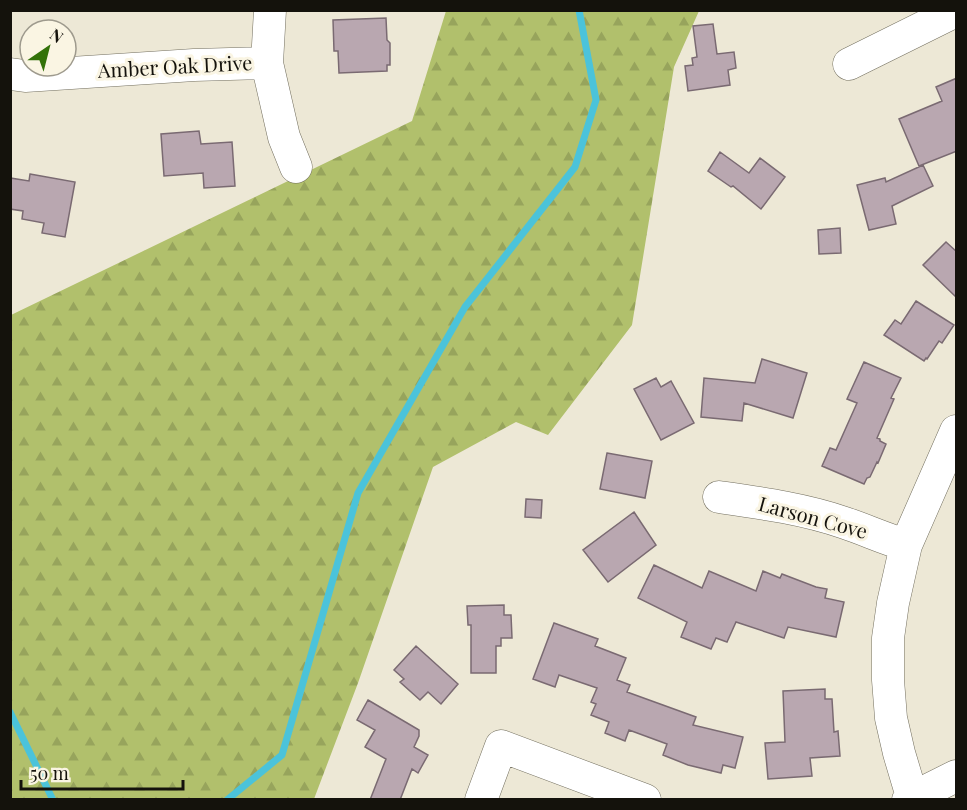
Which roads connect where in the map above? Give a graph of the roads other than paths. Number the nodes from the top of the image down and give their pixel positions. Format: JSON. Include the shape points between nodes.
{"nodes":[{"id":1,"x":270,"y":10,"type":"edge"},
{"id":2,"x":957,"y":11,"type":"edge"},
{"id":3,"x":267,"y":63,"type":"junction"},
{"id":4,"x":849,"y":64,"type":"dead end"},
{"id":5,"x":10,"y":74,"type":"edge"},
{"id":6,"x":296,"y":168,"type":"dead end"},
{"id":7,"x":957,"y":431,"type":"edge"},
{"id":8,"x":719,"y":496,"type":"dead end"},
{"id":9,"x":906,"y":545,"type":"junction"},
{"id":10,"x":957,"y":776,"type":"edge"},
{"id":11,"x":911,"y":799,"type":"edge"},
{"id":12,"x":481,"y":800,"type":"edge"},
{"id":13,"x":645,"y":800,"type":"edge"}],
"edges":[{"from":1,"to":3,"type":"street"},
{"from":2,"to":4,"type":"street"},
{"from":3,"to":5,"type":"street","name":"Amber Oak Drive"},
{"from":3,"to":6,"type":"street","via":[[284,137]]},
{"from":7,"to":9,"type":"street"},
{"from":8,"to":9,"type":"street","name":"Larson Cove","via":[[845,522]]},
{"from":9,"to":11,"type":"street","via":[[888,638],[888,680],[891,718]]},
{"from":10,"to":11,"type":"street"},
{"from":12,"to":13,"type":"street","via":[[501,746]]}]}
